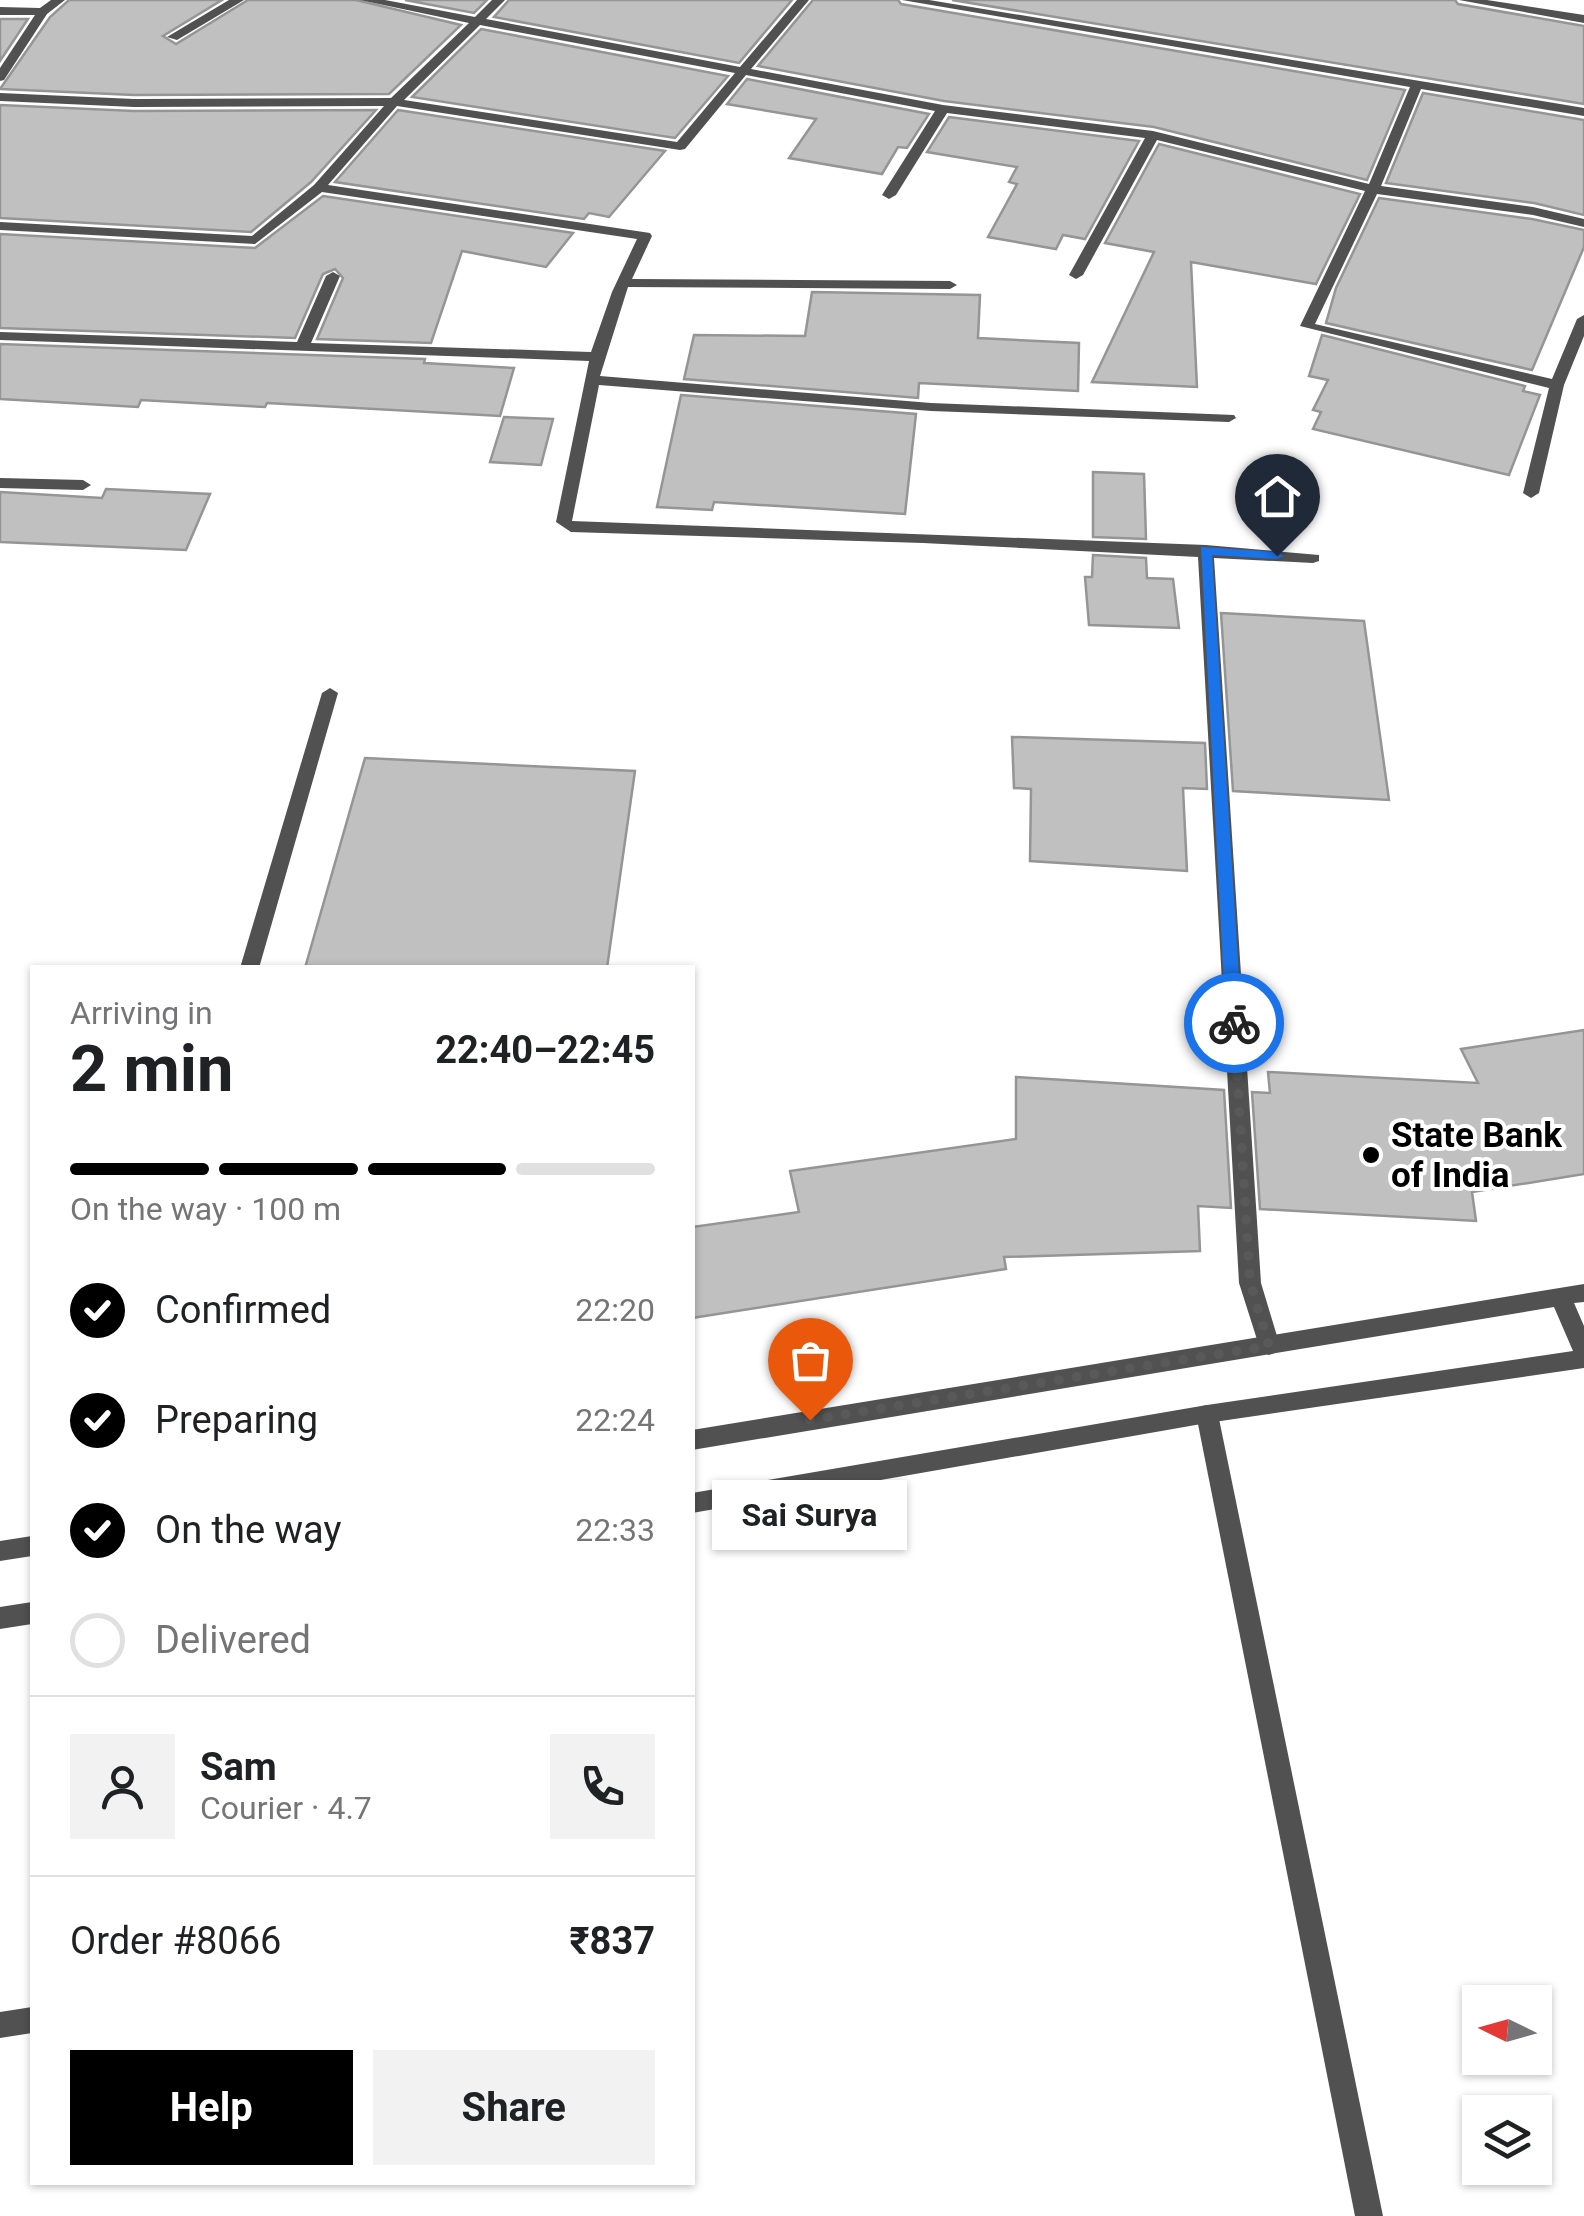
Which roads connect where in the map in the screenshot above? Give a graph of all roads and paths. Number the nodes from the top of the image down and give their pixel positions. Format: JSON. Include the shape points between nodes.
{"nodes":[{"id":1,"x":58,"y":0,"type":"edge"},
{"id":2,"x":238,"y":0,"type":"edge"},
{"id":3,"x":366,"y":0,"type":"edge"},
{"id":4,"x":499,"y":0,"type":"edge"},
{"id":5,"x":804,"y":0,"type":"edge"},
{"id":6,"x":908,"y":0,"type":"edge"},
{"id":7,"x":1466,"y":0,"type":"edge"},
{"id":8,"x":0,"y":11,"type":"edge"},
{"id":9,"x":43,"y":12,"type":"junction"},
{"id":10,"x":1584,"y":18,"type":"edge"},
{"id":11,"x":475,"y":22,"type":"junction"},
{"id":12,"x":173,"y":37,"type":"dead end"},
{"id":13,"x":746,"y":72,"type":"junction"},
{"id":14,"x":0,"y":77,"type":"edge"},
{"id":15,"x":1418,"y":82,"type":"junction"},
{"id":16,"x":1584,"y":94,"type":"edge"},
{"id":17,"x":0,"y":98,"type":"edge"},
{"id":18,"x":394,"y":102,"type":"junction"},
{"id":19,"x":942,"y":109,"type":"junction"},
{"id":20,"x":1580,"y":111,"type":"edge"},
{"id":21,"x":1153,"y":135,"type":"junction"},
{"id":22,"x":319,"y":188,"type":"junction"},
{"id":23,"x":1373,"y":189,"type":"junction"},
{"id":24,"x":889,"y":195,"type":"dead end"},
{"id":25,"x":1584,"y":223,"type":"edge"},
{"id":26,"x":0,"y":226,"type":"edge"},
{"id":27,"x":1076,"y":275,"type":"dead end"},
{"id":28,"x":333,"y":276,"type":"dead end"},
{"id":29,"x":624,"y":283,"type":"junction"},
{"id":30,"x":950,"y":285,"type":"dead end"},
{"id":31,"x":1584,"y":318,"type":"edge"},
{"id":32,"x":0,"y":336,"type":"edge"},
{"id":33,"x":302,"y":348,"type":"junction"},
{"id":34,"x":596,"y":357,"type":"junction"},
{"id":35,"x":592,"y":380,"type":"junction"},
{"id":36,"x":1558,"y":385,"type":"junction"},
{"id":37,"x":1229,"y":418,"type":"dead end"},
{"id":38,"x":0,"y":483,"type":"edge"},
{"id":39,"x":83,"y":485,"type":"dead end"},
{"id":40,"x":1531,"y":493,"type":"dead end"},
{"id":41,"x":1206,"y":550,"type":"junction"},
{"id":42,"x":1313,"y":558,"type":"dead end"},
{"id":43,"x":330,"y":693,"type":"dead end"},
{"id":44,"x":250,"y":965,"type":"edge"},
{"id":45,"x":1573,"y":1295,"type":"edge"},
{"id":46,"x":1269,"y":1346,"type":"junction"},
{"id":47,"x":1584,"y":1351,"type":"edge"},
{"id":48,"x":1584,"y":1359,"type":"edge"},
{"id":49,"x":1207,"y":1414,"type":"junction"},
{"id":50,"x":695,"y":1440,"type":"edge"},
{"id":51,"x":695,"y":1502,"type":"edge"},
{"id":52,"x":30,"y":1546,"type":"edge"},
{"id":53,"x":0,"y":1552,"type":"edge"},
{"id":54,"x":30,"y":1613,"type":"edge"},
{"id":55,"x":0,"y":1618,"type":"edge"},
{"id":56,"x":30,"y":2020,"type":"edge"},
{"id":57,"x":0,"y":2025,"type":"edge"},
{"id":58,"x":1369,"y":2216,"type":"edge"}],
"edges":[{"from":1,"to":9,"type":"street"},
{"from":2,"to":12,"type":"street"},
{"from":3,"to":11,"type":"street"},
{"from":4,"to":11,"type":"street"},
{"from":5,"to":13,"type":"street"},
{"from":6,"to":15,"type":"street"},
{"from":7,"to":10,"type":"street"},
{"from":8,"to":9,"type":"street"},
{"from":9,"to":14,"type":"street"},
{"from":11,"to":13,"type":"street"},
{"from":11,"to":18,"type":"street"},
{"from":13,"to":18,"type":"street","via":[[680,146]]},
{"from":13,"to":19,"type":"street"},
{"from":15,"to":20,"type":"street"},
{"from":15,"to":23,"type":"street"},
{"from":16,"to":20,"type":"street"},
{"from":17,"to":18,"type":"street"},
{"from":18,"to":22,"type":"street"},
{"from":19,"to":21,"type":"street"},
{"from":19,"to":24,"type":"street"},
{"from":21,"to":23,"type":"street"},
{"from":21,"to":27,"type":"street"},
{"from":22,"to":26,"type":"street","via":[[254,240]]},
{"from":22,"to":29,"type":"street","via":[[646,236]]},
{"from":23,"to":25,"type":"street"},
{"from":23,"to":36,"type":"street","via":[[1306,326]]},
{"from":28,"to":33,"type":"street"},
{"from":29,"to":30,"type":"street"},
{"from":29,"to":34,"type":"street"},
{"from":31,"to":36,"type":"street"},
{"from":32,"to":33,"type":"street"},
{"from":33,"to":34,"type":"street"},
{"from":34,"to":35,"type":"street"},
{"from":35,"to":37,"type":"street","via":[[931,407]]},
{"from":35,"to":41,"type":"street","via":[[564,522],[572,527]]},
{"from":36,"to":40,"type":"street"},
{"from":38,"to":39,"type":"street"},
{"from":41,"to":42,"type":"street"},
{"from":41,"to":46,"type":"street","via":[[1250,1282]]},
{"from":43,"to":44,"type":"street"},
{"from":45,"to":46,"type":"street"},
{"from":45,"to":47,"type":"street"},
{"from":46,"to":50,"type":"street"},
{"from":48,"to":49,"type":"street"},
{"from":49,"to":51,"type":"street"},
{"from":49,"to":58,"type":"street"},
{"from":52,"to":53,"type":"street"},
{"from":54,"to":55,"type":"street"},
{"from":56,"to":57,"type":"street"}]}
